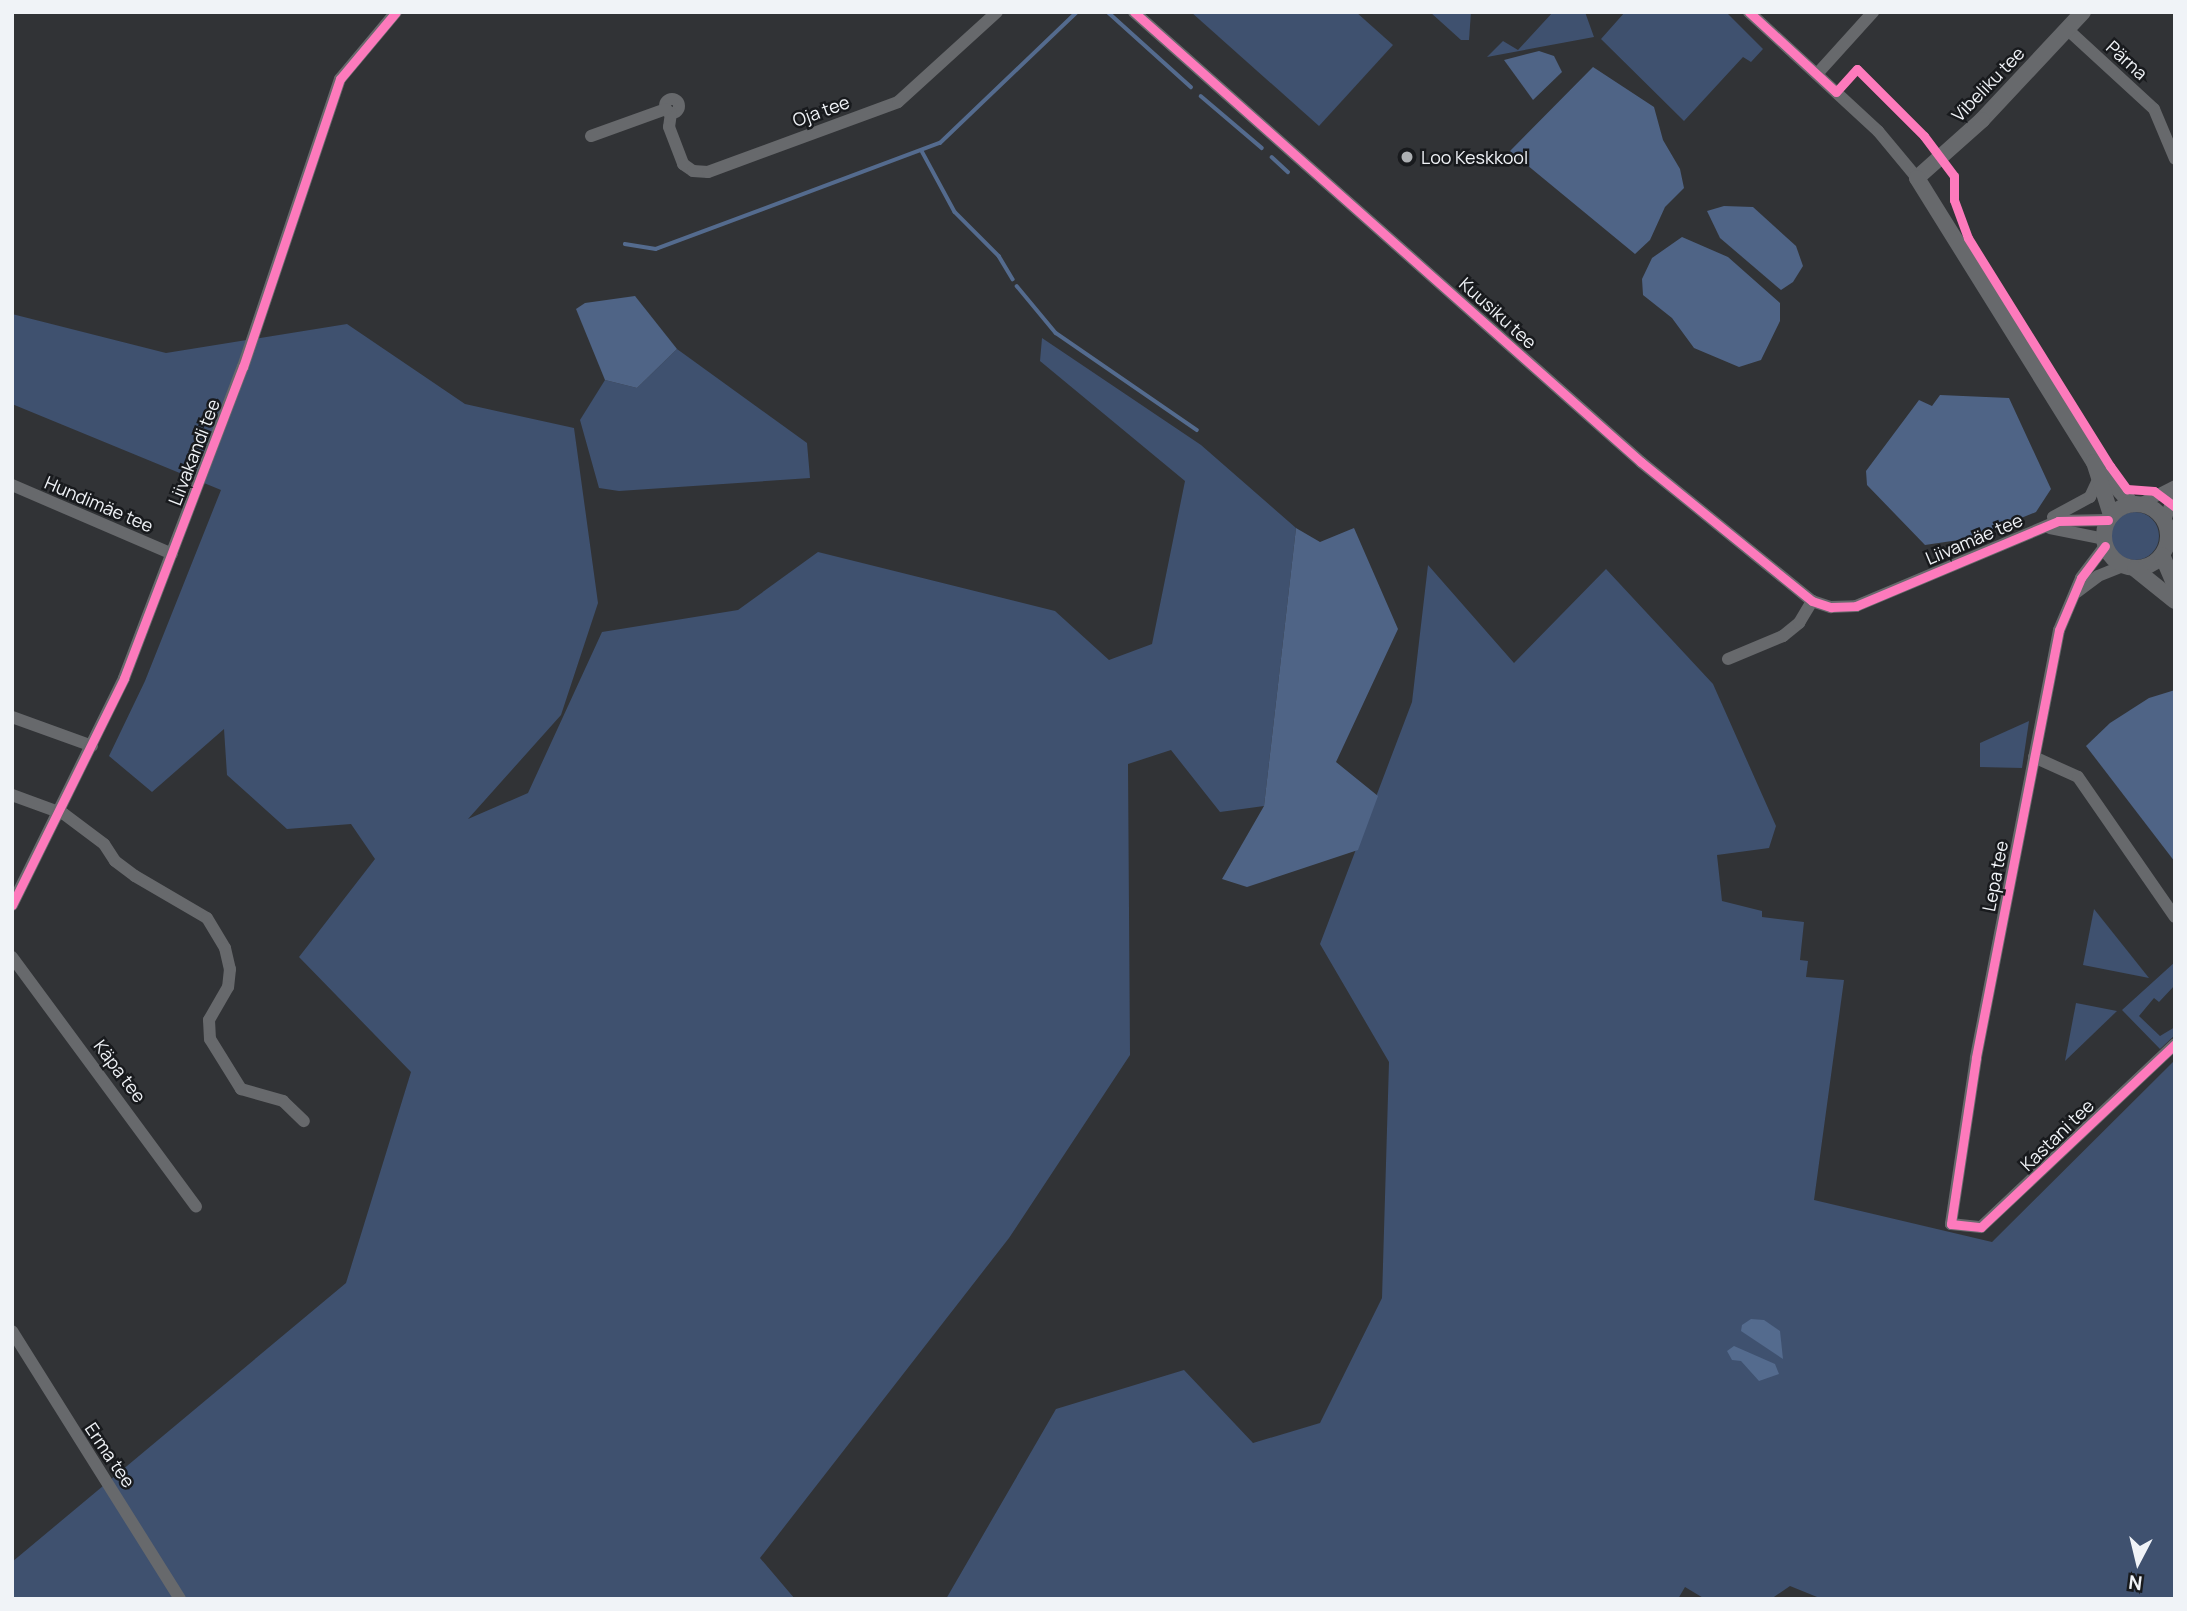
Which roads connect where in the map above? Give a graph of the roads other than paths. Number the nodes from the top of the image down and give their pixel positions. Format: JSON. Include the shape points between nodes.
{"nodes":[{"id":1,"x":396,"y":12,"type":"edge"},
{"id":2,"x":997,"y":12,"type":"edge"},
{"id":3,"x":1134,"y":12,"type":"edge"},
{"id":4,"x":1749,"y":12,"type":"edge"},
{"id":5,"x":1873,"y":12,"type":"edge"},
{"id":6,"x":2083,"y":12,"type":"edge"},
{"id":7,"x":2067,"y":29,"type":"junction"},
{"id":8,"x":1817,"y":74,"type":"junction"},
{"id":9,"x":591,"y":136,"type":"dead end"},
{"id":10,"x":2175,"y":159,"type":"edge"},
{"id":11,"x":1917,"y":178,"type":"junction"},
{"id":12,"x":2094,"y":462,"type":"junction"},
{"id":13,"x":2098,"y":480,"type":"junction"},
{"id":14,"x":12,"y":485,"type":"edge"},
{"id":15,"x":2175,"y":486,"type":"edge"},
{"id":16,"x":2175,"y":491,"type":"edge"},
{"id":17,"x":2136,"y":504,"type":"junction"},
{"id":18,"x":2110,"y":517,"type":"junction"},
{"id":19,"x":2165,"y":521,"type":"junction"},
{"id":20,"x":2039,"y":528,"type":"junction"},
{"id":21,"x":2104,"y":542,"type":"junction"},
{"id":22,"x":172,"y":554,"type":"junction"},
{"id":23,"x":2162,"y":555,"type":"junction"},
{"id":24,"x":2129,"y":567,"type":"junction"},
{"id":25,"x":2175,"y":586,"type":"edge"},
{"id":26,"x":2074,"y":594,"type":"junction"},
{"id":27,"x":1812,"y":601,"type":"junction"},
{"id":28,"x":2175,"y":601,"type":"edge"},
{"id":29,"x":1728,"y":659,"type":"dead end"},
{"id":30,"x":12,"y":717,"type":"edge"},
{"id":31,"x":92,"y":746,"type":"junction"},
{"id":32,"x":2034,"y":757,"type":"junction"},
{"id":33,"x":12,"y":795,"type":"edge"},
{"id":34,"x":60,"y":812,"type":"junction"},
{"id":35,"x":12,"y":905,"type":"edge"},
{"id":36,"x":2175,"y":917,"type":"edge"},
{"id":37,"x":12,"y":957,"type":"edge"},
{"id":38,"x":2175,"y":1044,"type":"edge"},
{"id":39,"x":304,"y":1121,"type":"dead end"},
{"id":40,"x":196,"y":1207,"type":"dead end"},
{"id":41,"x":1951,"y":1224,"type":"joint"},
{"id":42,"x":12,"y":1331,"type":"edge"},
{"id":43,"x":180,"y":1599,"type":"edge"}],
"edges":[{"from":1,"to":22,"type":"street","name":"Liivakandi tee","via":[[340,79],[243,367]]},
{"from":2,"to":9,"type":"street","name":"Oja tee","via":[[898,102],[708,172],[693,171],[683,164],[668,111]]},
{"from":3,"to":27,"type":"street","name":"Kuusiku tee","via":[[1641,462]]},
{"from":4,"to":8,"type":"street"},
{"from":5,"to":8,"type":"street"},
{"from":6,"to":7,"type":"street","name":"Vibeliku tee"},
{"from":7,"to":10,"type":"street","name":"Pärna","via":[[2154,109]]},
{"from":7,"to":11,"type":"street","name":"Vibeliku tee","via":[[1982,120]]},
{"from":8,"to":11,"type":"street","via":[[1878,131]]},
{"from":11,"to":12,"type":"street"},
{"from":12,"to":13,"type":"street"},
{"from":12,"to":17,"type":"street"},
{"from":13,"to":18,"type":"street"},
{"from":13,"to":20,"type":"street","via":[[2090,497]]},
{"from":14,"to":22,"type":"street","name":"Hundimäe tee"},
{"from":15,"to":17,"type":"street"},
{"from":16,"to":19,"type":"street"},
{"from":17,"to":18,"type":"street"},
{"from":17,"to":19,"type":"street"},
{"from":18,"to":20,"type":"street","name":"Liivamäe tee","via":[[2068,519]]},
{"from":18,"to":21,"type":"street"},
{"from":19,"to":23,"type":"street","via":[[2168,535]]},
{"from":20,"to":21,"type":"street","name":"Liivamäe tee","via":[[2070,529]]},
{"from":20,"to":27,"type":"street","name":"Liivamäe tee","via":[[1856,606],[1831,607]]},
{"from":21,"to":24,"type":"street"},
{"from":21,"to":26,"type":"street","name":"Lepa tee"},
{"from":22,"to":31,"type":"street","name":"Liivakandi tee"},
{"from":23,"to":24,"type":"street","via":[[2150,565]]},
{"from":23,"to":25,"type":"street"},
{"from":24,"to":26,"type":"street","via":[[2098,576]]},
{"from":24,"to":28,"type":"street"},
{"from":26,"to":32,"type":"street","name":"Lepa tee","via":[[2059,630]]},
{"from":27,"to":29,"type":"street","via":[[1793,629]]},
{"from":30,"to":31,"type":"street"},
{"from":31,"to":34,"type":"street","name":"Liivakandi tee"},
{"from":32,"to":36,"type":"street","via":[[2078,777]]},
{"from":32,"to":41,"type":"street","name":"Lepa tee","via":[[1976,1058]]},
{"from":33,"to":34,"type":"street"},
{"from":34,"to":35,"type":"street","name":"Liivakandi tee"},
{"from":34,"to":39,"type":"street","via":[[104,844],[115,861],[207,918],[217,930],[230,969],[228,987],[209,1020],[210,1039],[241,1089],[283,1101]]},
{"from":37,"to":40,"type":"street","name":"Käpa tee"},
{"from":38,"to":41,"type":"street","name":"Kastani tee","via":[[1982,1227]]},
{"from":42,"to":43,"type":"street","name":"Erma tee"}]}
